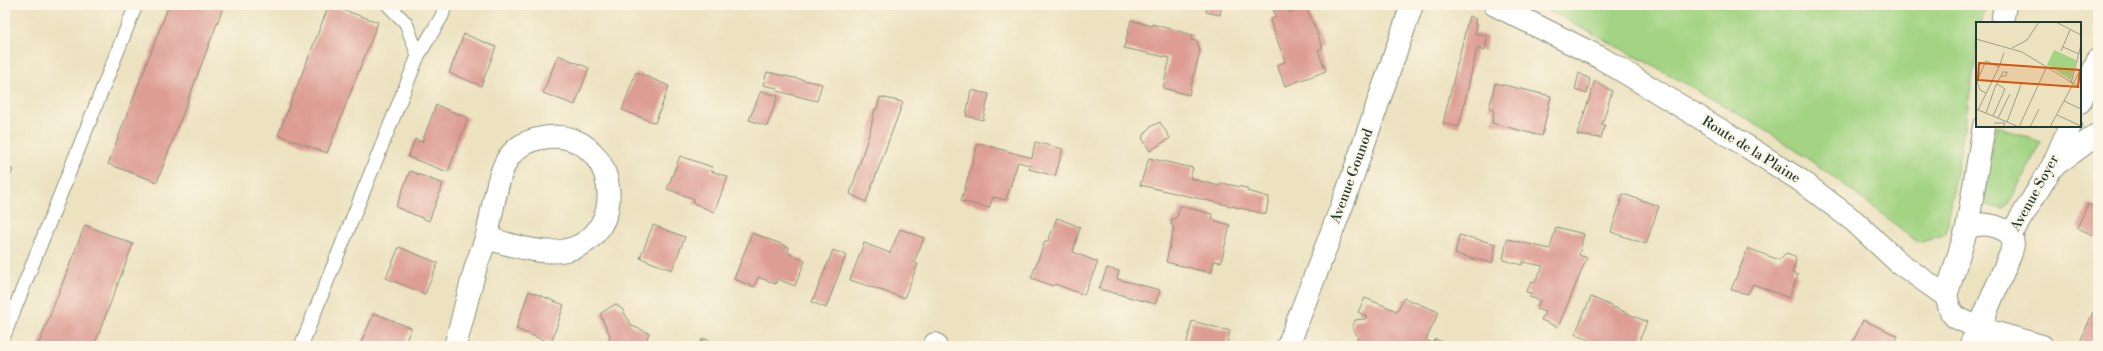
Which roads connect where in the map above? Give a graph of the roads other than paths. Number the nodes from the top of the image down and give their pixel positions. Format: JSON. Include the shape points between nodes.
{"nodes":[{"id":1,"x":136,"y":5,"type":"edge"},
{"id":2,"x":388,"y":5,"type":"edge"},
{"id":3,"x":445,"y":5,"type":"edge"},
{"id":4,"x":1412,"y":5,"type":"edge"},
{"id":5,"x":1495,"y":5,"type":"edge"},
{"id":6,"x":2005,"y":5,"type":"edge"},
{"id":7,"x":2002,"y":22,"type":"edge"},
{"id":8,"x":418,"y":56,"type":"junction"},
{"id":9,"x":2098,"y":60,"type":"edge"},
{"id":10,"x":2081,"y":100,"type":"edge"},
{"id":11,"x":1984,"y":127,"type":"edge"},
{"id":12,"x":2070,"y":127,"type":"edge"},
{"id":13,"x":2098,"y":134,"type":"edge"},
{"id":14,"x":2052,"y":167,"type":"junction"},
{"id":15,"x":1967,"y":228,"type":"junction"},
{"id":16,"x":2011,"y":234,"type":"junction"},
{"id":17,"x":486,"y":238,"type":"junction"},
{"id":18,"x":1946,"y":296,"type":"junction"},
{"id":19,"x":5,"y":332,"type":"edge"},
{"id":20,"x":1974,"y":337,"type":"edge"},
{"id":21,"x":301,"y":346,"type":"edge"},
{"id":22,"x":455,"y":346,"type":"edge"},
{"id":23,"x":1288,"y":346,"type":"edge"},
{"id":24,"x":2042,"y":346,"type":"edge"}],
"edges":[{"from":1,"to":19,"type":"lane"},
{"from":2,"to":8,"type":"lane","via":[[406,23]]},
{"from":3,"to":8,"type":"lane","via":[[442,16]]},
{"from":4,"to":23,"type":"street","name":"Avenue Gounod","via":[[1346,195]]},
{"from":5,"to":18,"type":"street","name":"Route de la Plaine","via":[[1601,58],[1738,141],[1806,185],[1854,221],[1898,262]]},
{"from":6,"to":7,"type":"street"},
{"from":8,"to":21,"type":"lane"},
{"from":9,"to":10,"type":"street"},
{"from":11,"to":15,"type":"street"},
{"from":12,"to":14,"type":"street","name":"Avenue Soyer"},
{"from":13,"to":14,"type":"street"},
{"from":14,"to":16,"type":"street","name":"Avenue Soyer"},
{"from":15,"to":16,"type":"street","via":[[1987,224],[2001,227]]},
{"from":15,"to":18,"type":"street"},
{"from":16,"to":20,"type":"street","name":"Avenue Soyer","via":[[2011,253]]},
{"from":17,"to":17,"type":"street","via":[[502,171],[508,157],[516,150],[535,139],[559,137],[582,144],[598,159],[609,183],[610,197],[604,219],[587,240],[569,249],[549,251]]},
{"from":17,"to":22,"type":"street","via":[[475,268]]},
{"from":18,"to":20,"type":"street","via":[[1951,312]]},
{"from":20,"to":24,"type":"street"}]}
